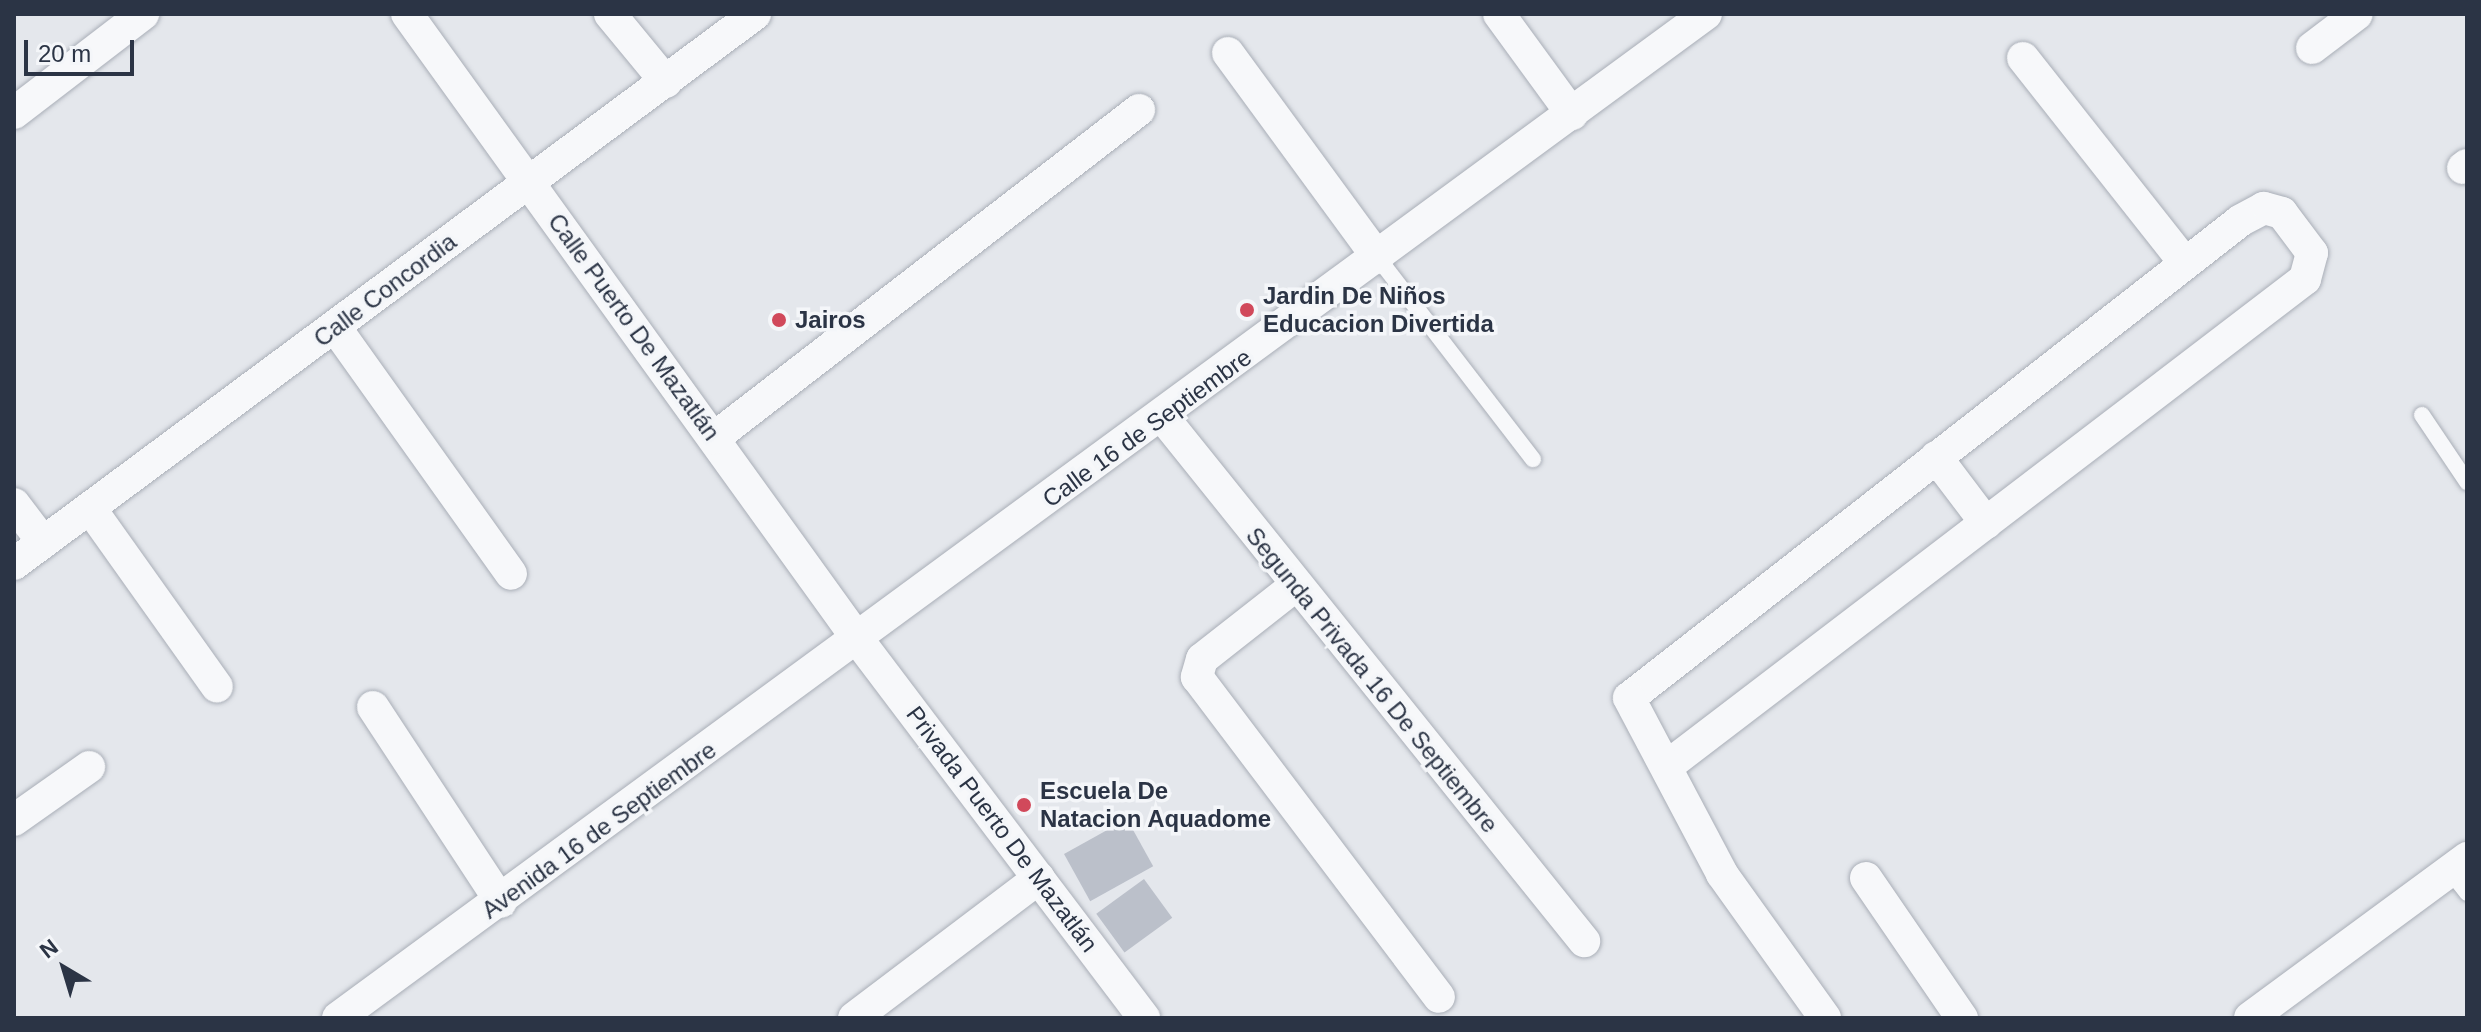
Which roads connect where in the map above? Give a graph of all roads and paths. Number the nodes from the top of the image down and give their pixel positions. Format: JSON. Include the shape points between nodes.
{"nodes":[{"id":1,"x":143,"y":14,"type":"edge"},
{"id":2,"x":407,"y":14,"type":"edge"},
{"id":3,"x":610,"y":14,"type":"edge"},
{"id":4,"x":755,"y":14,"type":"edge"},
{"id":5,"x":1499,"y":14,"type":"edge"},
{"id":6,"x":1706,"y":14,"type":"edge"},
{"id":7,"x":2357,"y":14,"type":"edge"},
{"id":8,"x":2312,"y":48,"type":"dead end"},
{"id":9,"x":1228,"y":53,"type":"dead end"},
{"id":10,"x":2023,"y":58,"type":"dead end"},
{"id":11,"x":666,"y":82,"type":"junction"},
{"id":12,"x":1139,"y":110,"type":"dead end"},
{"id":13,"x":14,"y":113,"type":"edge"},
{"id":14,"x":1572,"y":114,"type":"junction"},
{"id":15,"x":530,"y":182,"type":"junction"},
{"id":16,"x":1378,"y":258,"type":"junction"},
{"id":17,"x":2185,"y":263,"type":"junction"},
{"id":18,"x":335,"y":327,"type":"junction"},
{"id":19,"x":2422,"y":415,"type":"dead end"},
{"id":20,"x":1162,"y":416,"type":"junction"},
{"id":21,"x":714,"y":438,"type":"junction"},
{"id":22,"x":1936,"y":457,"type":"junction"},
{"id":23,"x":1533,"y":459,"type":"dead end"},
{"id":24,"x":2467,"y":482,"type":"edge"},
{"id":25,"x":14,"y":504,"type":"edge"},
{"id":26,"x":90,"y":508,"type":"junction"},
{"id":27,"x":1986,"y":523,"type":"junction"},
{"id":28,"x":43,"y":542,"type":"junction"},
{"id":29,"x":14,"y":564,"type":"edge"},
{"id":30,"x":511,"y":574,"type":"dead end"},
{"id":31,"x":1295,"y":586,"type":"junction"},
{"id":32,"x":859,"y":641,"type":"junction"},
{"id":33,"x":217,"y":687,"type":"dead end"},
{"id":34,"x":373,"y":707,"type":"dead end"},
{"id":35,"x":1670,"y":764,"type":"junction"},
{"id":36,"x":89,"y":767,"type":"dead end"},
{"id":37,"x":14,"y":820,"type":"edge"},
{"id":38,"x":2461,"y":874,"type":"edge"},
{"id":39,"x":1039,"y":878,"type":"junction"},
{"id":40,"x":1866,"y":878,"type":"dead end"},
{"id":41,"x":501,"y":902,"type":"junction"},
{"id":42,"x":1584,"y":941,"type":"dead end"},
{"id":43,"x":1439,"y":997,"type":"dead end"},
{"id":44,"x":338,"y":1018,"type":"edge"},
{"id":45,"x":854,"y":1018,"type":"edge"},
{"id":46,"x":1144,"y":1018,"type":"edge"},
{"id":47,"x":1825,"y":1018,"type":"edge"},
{"id":48,"x":1962,"y":1018,"type":"edge"},
{"id":49,"x":2250,"y":1018,"type":"edge"}],
"edges":[{"from":1,"to":13,"type":"street"},
{"from":2,"to":15,"type":"street","name":"Calle Puerto De Mazatlán"},
{"from":3,"to":11,"type":"street"},
{"from":4,"to":11,"type":"street","name":"Calle Concordia"},
{"from":5,"to":14,"type":"street"},
{"from":6,"to":14,"type":"street","name":"Calle 16 de Septiembre"},
{"from":7,"to":8,"type":"street"},
{"from":9,"to":16,"type":"street"},
{"from":10,"to":17,"type":"street"},
{"from":11,"to":15,"type":"street","name":"Calle Concordia"},
{"from":12,"to":21,"type":"street"},
{"from":14,"to":16,"type":"street","name":"Calle 16 de Septiembre"},
{"from":15,"to":18,"type":"street","name":"Calle Concordia"},
{"from":15,"to":21,"type":"street","name":"Calle Puerto De Mazatlán"},
{"from":16,"to":20,"type":"street","name":"Calle 16 de Septiembre"},
{"from":16,"to":23,"type":"lane"},
{"from":17,"to":22,"type":"street"},
{"from":17,"to":27,"type":"street","via":[[2264,208],[2282,213],[2312,253],[2305,279]]},
{"from":18,"to":26,"type":"street","name":"Calle Concordia"},
{"from":18,"to":30,"type":"street"},
{"from":19,"to":24,"type":"lane"},
{"from":20,"to":31,"type":"street","name":"Segunda Privada 16 De Septiembre"},
{"from":20,"to":32,"type":"street","name":"Calle 16 de Septiembre"},
{"from":21,"to":32,"type":"street","name":"Calle Puerto De Mazatlán"},
{"from":22,"to":27,"type":"street"},
{"from":22,"to":35,"type":"street","via":[[1632,693],[1630,711]]},
{"from":25,"to":28,"type":"street"},
{"from":26,"to":28,"type":"street","name":"Calle Concordia"},
{"from":26,"to":33,"type":"street"},
{"from":27,"to":35,"type":"street"},
{"from":28,"to":29,"type":"street","name":"Calle Concordia"},
{"from":31,"to":42,"type":"street","name":"Segunda Privada 16 De Septiembre"},
{"from":31,"to":43,"type":"street","via":[[1202,659],[1197,677]]},
{"from":32,"to":39,"type":"street","name":"Privada Puerto De Mazatlán"},
{"from":32,"to":41,"type":"street","name":"Avenida 16 de Septiembre"},
{"from":34,"to":41,"type":"street"},
{"from":35,"to":47,"type":"street","via":[[1722,874]]},
{"from":36,"to":37,"type":"street"},
{"from":38,"to":49,"type":"street"},
{"from":39,"to":45,"type":"street"},
{"from":39,"to":46,"type":"street","name":"Privada Puerto De Mazatlán"},
{"from":40,"to":48,"type":"street"},
{"from":41,"to":44,"type":"street","name":"Avenida 16 de Septiembre"}]}
